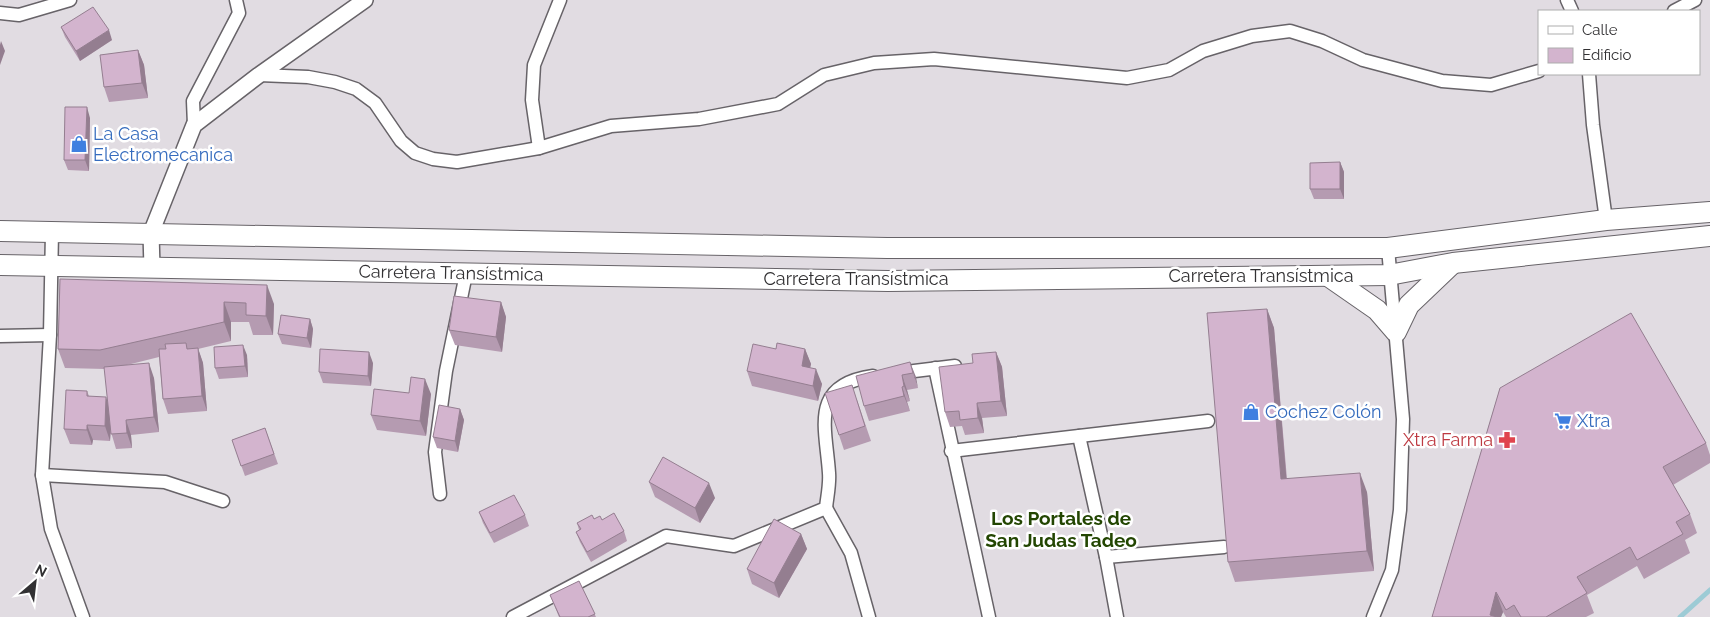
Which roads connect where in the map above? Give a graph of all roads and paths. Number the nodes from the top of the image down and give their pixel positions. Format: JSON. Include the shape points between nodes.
{"nodes":[{"id":1,"x":70,"y":0,"type":"edge"},
{"id":2,"x":236,"y":0,"type":"edge"},
{"id":3,"x":365,"y":0,"type":"edge"},
{"id":4,"x":560,"y":0,"type":"edge"},
{"id":5,"x":1695,"y":0,"type":"edge"},
{"id":6,"x":1676,"y":10,"type":"edge"},
{"id":7,"x":0,"y":13,"type":"edge"},
{"id":8,"x":1538,"y":71,"type":"edge"},
{"id":9,"x":258,"y":75,"type":"junction"},
{"id":10,"x":1589,"y":75,"type":"edge"},
{"id":11,"x":194,"y":125,"type":"junction"},
{"id":12,"x":538,"y":148,"type":"junction"},
{"id":13,"x":1710,"y":212,"type":"edge"},
{"id":14,"x":1606,"y":220,"type":"junction"},
{"id":15,"x":0,"y":231,"type":"edge"},
{"id":16,"x":52,"y":232,"type":"junction"},
{"id":17,"x":151,"y":233,"type":"junction"},
{"id":18,"x":1710,"y":236,"type":"edge"},
{"id":19,"x":1388,"y":248,"type":"junction"},
{"id":20,"x":1453,"y":263,"type":"junction"},
{"id":21,"x":0,"y":265,"type":"edge"},
{"id":22,"x":51,"y":266,"type":"junction"},
{"id":23,"x":152,"y":268,"type":"junction"},
{"id":24,"x":466,"y":274,"type":"junction"},
{"id":25,"x":1389,"y":275,"type":"junction"},
{"id":26,"x":1328,"y":276,"type":"junction"},
{"id":27,"x":1396,"y":332,"type":"junction"},
{"id":28,"x":50,"y":335,"type":"junction"},
{"id":29,"x":0,"y":336,"type":"edge"},
{"id":30,"x":968,"y":364,"type":"edge"},
{"id":31,"x":935,"y":368,"type":"junction"},
{"id":32,"x":1208,"y":421,"type":"dead end"},
{"id":33,"x":1079,"y":436,"type":"junction"},
{"id":34,"x":951,"y":451,"type":"junction"},
{"id":35,"x":42,"y":475,"type":"junction"},
{"id":36,"x":440,"y":494,"type":"dead end"},
{"id":37,"x":223,"y":501,"type":"dead end"},
{"id":38,"x":826,"y":508,"type":"junction"},
{"id":39,"x":1224,"y":547,"type":"edge"},
{"id":40,"x":1106,"y":557,"type":"junction"},
{"id":41,"x":83,"y":617,"type":"edge"},
{"id":42,"x":513,"y":617,"type":"edge"},
{"id":43,"x":869,"y":617,"type":"edge"},
{"id":44,"x":989,"y":617,"type":"edge"},
{"id":45,"x":1117,"y":617,"type":"edge"},
{"id":46,"x":1373,"y":617,"type":"edge"}],
"edges":[{"from":1,"to":7,"type":"street","via":[[19,15]]},
{"from":2,"to":11,"type":"street","via":[[239,13],[194,101]]},
{"from":3,"to":9,"type":"street"},
{"from":4,"to":12,"type":"street","via":[[534,65],[532,100]]},
{"from":5,"to":6,"type":"street"},
{"from":8,"to":12,"type":"street","via":[[1491,85],[1442,81],[1363,60],[1322,41],[1290,31],[1252,36],[1203,51],[1170,70],[1127,78],[934,59],[874,64],[824,75],[778,104],[699,119],[611,126]]},
{"from":9,"to":11,"type":"street"},
{"from":9,"to":12,"type":"street","via":[[308,77],[356,89],[375,103],[401,141],[415,152],[433,159],[457,162]]},
{"from":10,"to":14,"type":"street"},
{"from":11,"to":17,"type":"street"},
{"from":13,"to":14,"type":"main road","name":"Carretera Transístmica"},
{"from":14,"to":19,"type":"main road","name":"Carretera Transístmica"},
{"from":15,"to":16,"type":"main road","name":"Carretera Transístmica"},
{"from":16,"to":17,"type":"main road","name":"Carretera Transístmica"},
{"from":16,"to":22,"type":"street"},
{"from":17,"to":19,"type":"main road","name":"Carretera Transístmica","via":[[887,248]]},
{"from":17,"to":23,"type":"street"},
{"from":18,"to":20,"type":"main road","name":"Carretera Transístmica"},
{"from":19,"to":25,"type":"street"},
{"from":20,"to":25,"type":"main road","name":"Carretera Transístmica"},
{"from":20,"to":27,"type":"main road","via":[[1409,305]]},
{"from":21,"to":22,"type":"main road","name":"Carretera Transístmica"},
{"from":22,"to":23,"type":"main road","name":"Carretera Transístmica"},
{"from":22,"to":28,"type":"street"},
{"from":23,"to":24,"type":"main road","name":"Carretera Transístmica"},
{"from":24,"to":26,"type":"main road","name":"Carretera Transístmica","via":[[888,281]]},
{"from":24,"to":36,"type":"street","via":[[446,371],[435,452]]},
{"from":25,"to":26,"type":"main road","name":"Carretera Transístmica"},
{"from":25,"to":27,"type":"street"},
{"from":26,"to":27,"type":"main road","via":[[1377,310]]},
{"from":27,"to":46,"type":"street","via":[[1403,419],[1400,510],[1392,570]]},
{"from":28,"to":29,"type":"street"},
{"from":28,"to":35,"type":"street"},
{"from":30,"to":31,"type":"street"},
{"from":31,"to":34,"type":"street"},
{"from":31,"to":38,"type":"street","via":[[865,377],[841,386],[832,395],[823,414],[829,476]]},
{"from":32,"to":33,"type":"street"},
{"from":33,"to":34,"type":"street"},
{"from":33,"to":40,"type":"street"},
{"from":34,"to":44,"type":"street"},
{"from":35,"to":37,"type":"street","via":[[165,482]]},
{"from":35,"to":41,"type":"street","via":[[51,528]]},
{"from":38,"to":42,"type":"street","via":[[734,546],[666,536]]},
{"from":38,"to":43,"type":"street","via":[[851,554]]},
{"from":39,"to":40,"type":"street"},
{"from":40,"to":45,"type":"street"}]}
